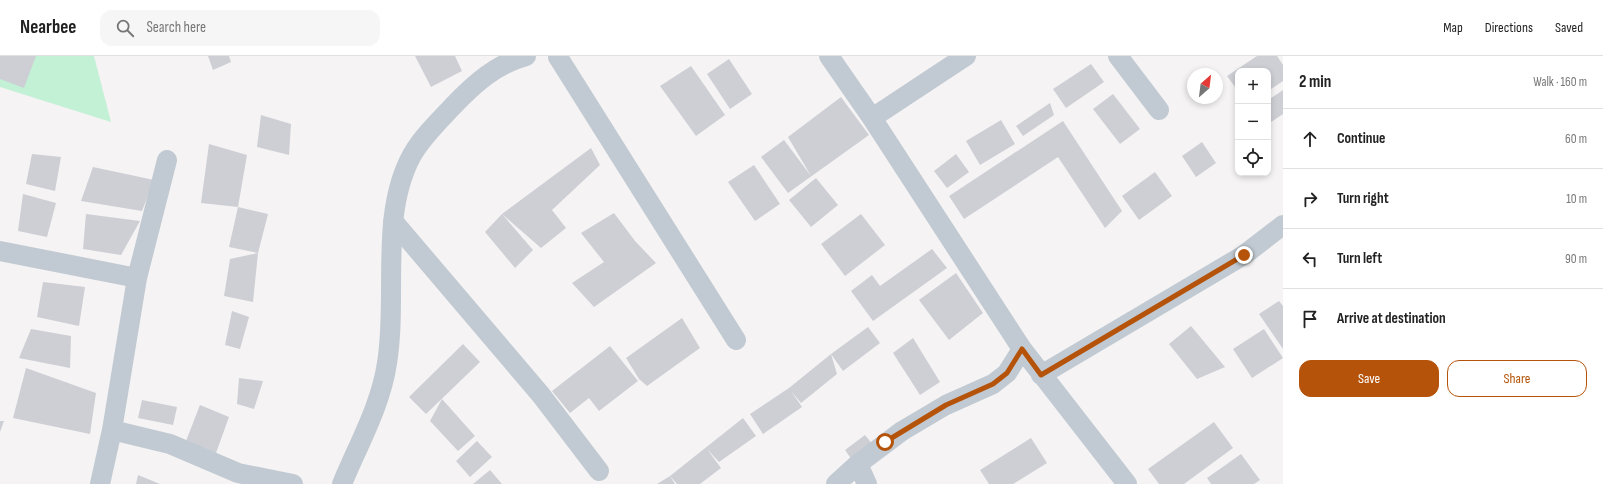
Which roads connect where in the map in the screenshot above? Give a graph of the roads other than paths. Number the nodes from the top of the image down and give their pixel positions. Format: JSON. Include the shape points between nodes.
{"nodes":[{"id":1,"x":526,"y":56,"type":"edge"},
{"id":2,"x":558,"y":56,"type":"edge"},
{"id":3,"x":830,"y":56,"type":"edge"},
{"id":4,"x":966,"y":56,"type":"edge"},
{"id":5,"x":1118,"y":56,"type":"edge"},
{"id":6,"x":1159,"y":110,"type":"dead end"},
{"id":7,"x":872,"y":118,"type":"junction"},
{"id":8,"x":167,"y":160,"type":"dead end"},
{"id":9,"x":393,"y":221,"type":"junction"},
{"id":10,"x":1283,"y":225,"type":"edge"},
{"id":11,"x":0,"y":251,"type":"edge"},
{"id":12,"x":137,"y":278,"type":"junction"},
{"id":13,"x":736,"y":340,"type":"dead end"},
{"id":14,"x":1022,"y":349,"type":"junction"},
{"id":15,"x":1041,"y":375,"type":"junction"},
{"id":16,"x":112,"y":430,"type":"junction"},
{"id":17,"x":858,"y":464,"type":"junction"},
{"id":18,"x":599,"y":471,"type":"dead end"},
{"id":19,"x":100,"y":484,"type":"edge"},
{"id":20,"x":293,"y":484,"type":"edge"},
{"id":21,"x":342,"y":484,"type":"edge"},
{"id":22,"x":836,"y":484,"type":"edge"},
{"id":23,"x":867,"y":484,"type":"edge"},
{"id":24,"x":1127,"y":484,"type":"edge"}],
"edges":[{"from":1,"to":9,"type":"street","via":[[492,70],[468,90],[432,128],[413,154],[401,180]]},
{"from":2,"to":13,"type":"street"},
{"from":3,"to":7,"type":"street"},
{"from":4,"to":7,"type":"street"},
{"from":5,"to":6,"type":"street"},
{"from":7,"to":14,"type":"street"},
{"from":8,"to":12,"type":"street"},
{"from":9,"to":18,"type":"street","via":[[542,395]]},
{"from":9,"to":21,"type":"street","via":[[392,326],[387,364],[373,413]]},
{"from":10,"to":15,"type":"street","via":[[1244,255]]},
{"from":11,"to":12,"type":"street"},
{"from":12,"to":16,"type":"street"},
{"from":14,"to":15,"type":"street"},
{"from":14,"to":17,"type":"street","via":[[1007,373],[993,384],[946,405],[902,431]]},
{"from":15,"to":24,"type":"street"},
{"from":16,"to":19,"type":"street"},
{"from":16,"to":20,"type":"street","via":[[170,444],[238,473]]},
{"from":17,"to":22,"type":"street"},
{"from":17,"to":23,"type":"street"}]}
